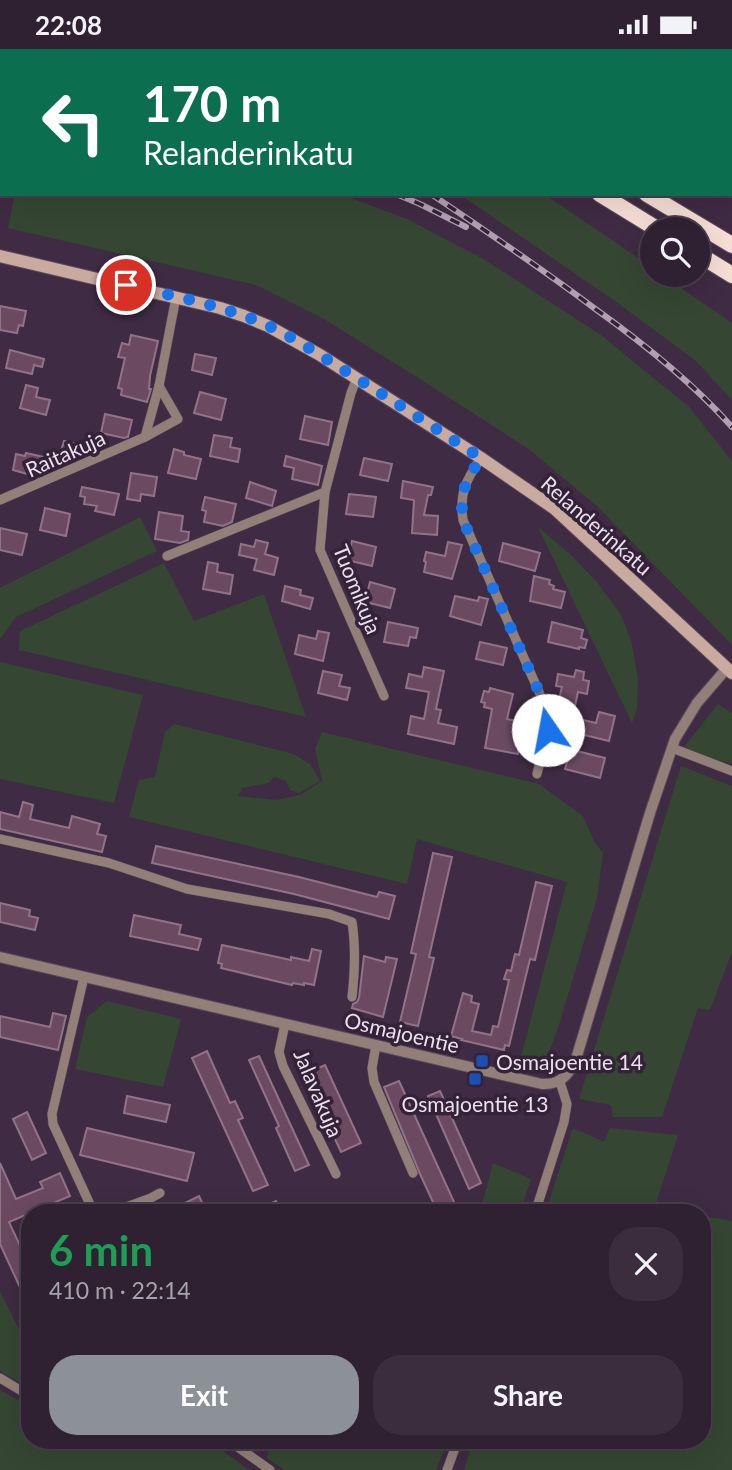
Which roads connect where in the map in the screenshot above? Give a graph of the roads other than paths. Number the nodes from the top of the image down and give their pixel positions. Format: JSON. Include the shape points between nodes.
{"nodes":[{"id":1,"x":603,"y":196,"type":"edge"},
{"id":2,"x":650,"y":196,"type":"edge"},
{"id":3,"x":640,"y":219,"type":"edge"},
{"id":4,"x":732,"y":245,"type":"edge"},
{"id":5,"x":0,"y":256,"type":"edge"},
{"id":6,"x":710,"y":261,"type":"edge"},
{"id":7,"x":732,"y":275,"type":"edge"},
{"id":8,"x":176,"y":297,"type":"junction"},
{"id":9,"x":357,"y":378,"type":"junction"},
{"id":10,"x":159,"y":386,"type":"junction"},
{"id":11,"x":145,"y":437,"type":"junction"},
{"id":12,"x":481,"y":458,"type":"junction"},
{"id":13,"x":325,"y":492,"type":"junction"},
{"id":14,"x":0,"y":500,"type":"edge"},
{"id":15,"x":167,"y":556,"type":"dead end"},
{"id":16,"x":730,"y":670,"type":"edge"},
{"id":17,"x":384,"y":696,"type":"dead end"},
{"id":18,"x":672,"y":748,"type":"junction"},
{"id":19,"x":732,"y":771,"type":"edge"},
{"id":20,"x":537,"y":774,"type":"dead end"},
{"id":21,"x":0,"y":839,"type":"edge"},
{"id":22,"x":120,"y":859,"type":"dead end"},
{"id":23,"x":109,"y":863,"type":"junction"},
{"id":24,"x":0,"y":957,"type":"edge"},
{"id":25,"x":84,"y":978,"type":"junction"},
{"id":26,"x":352,"y":996,"type":"dead end"},
{"id":27,"x":285,"y":1024,"type":"junction"},
{"id":28,"x":376,"y":1045,"type":"junction"},
{"id":29,"x":560,"y":1082,"type":"junction"},
{"id":30,"x":414,"y":1173,"type":"dead end"},
{"id":31,"x":336,"y":1174,"type":"dead end"},
{"id":32,"x":160,"y":1193,"type":"dead end"},
{"id":33,"x":90,"y":1204,"type":"edge"},
{"id":34,"x":135,"y":1204,"type":"edge"},
{"id":35,"x":538,"y":1204,"type":"edge"},
{"id":36,"x":0,"y":1378,"type":"edge"},
{"id":37,"x":21,"y":1391,"type":"edge"},
{"id":38,"x":241,"y":1449,"type":"edge"},
{"id":39,"x":455,"y":1449,"type":"edge"},
{"id":40,"x":270,"y":1470,"type":"edge"},
{"id":41,"x":447,"y":1470,"type":"edge"}],
"edges":[{"from":1,"to":3,"type":"highway"},
{"from":2,"to":4,"type":"highway"},
{"from":5,"to":8,"type":"main road","name":"Relanderinkatu"},
{"from":6,"to":7,"type":"highway"},
{"from":8,"to":9,"type":"main road","name":"Relanderinkatu","via":[[268,326]]},
{"from":8,"to":10,"type":"street"},
{"from":9,"to":12,"type":"main road","name":"Relanderinkatu"},
{"from":9,"to":13,"type":"street","name":"Tuomikuja"},
{"from":10,"to":11,"type":"street"},
{"from":10,"to":11,"type":"street","name":"Raitakuja","via":[[178,419]]},
{"from":11,"to":14,"type":"street","name":"Raitakuja"},
{"from":12,"to":16,"type":"main road","name":"Relanderinkatu","via":[[555,509]]},
{"from":12,"to":20,"type":"street","via":[[463,491],[463,520],[543,701],[548,730]]},
{"from":13,"to":15,"type":"street"},
{"from":13,"to":17,"type":"street","name":"Tuomikuja","via":[[320,550]]},
{"from":16,"to":18,"type":"street","via":[[697,703]]},
{"from":18,"to":19,"type":"street"},
{"from":18,"to":29,"type":"street","via":[[576,1059]]},
{"from":21,"to":23,"type":"street"},
{"from":22,"to":23,"type":"street"},
{"from":23,"to":26,"type":"street","via":[[187,889],[352,922],[356,963]]},
{"from":24,"to":25,"type":"street","name":"Osmajoentie"},
{"from":25,"to":27,"type":"street","name":"Osmajoentie"},
{"from":25,"to":33,"type":"street","via":[[52,1114]]},
{"from":27,"to":28,"type":"street","name":"Osmajoentie"},
{"from":27,"to":31,"type":"street","name":"Jalavakuja","via":[[279,1052],[283,1066]]},
{"from":28,"to":29,"type":"street","name":"Osmajoentie","via":[[542,1084]]},
{"from":28,"to":30,"type":"street","via":[[374,1083]]},
{"from":29,"to":35,"type":"street","via":[[567,1104],[564,1122]]},
{"from":32,"to":34,"type":"street"},
{"from":36,"to":37,"type":"street"},
{"from":38,"to":40,"type":"street"},
{"from":39,"to":41,"type":"street"}]}
